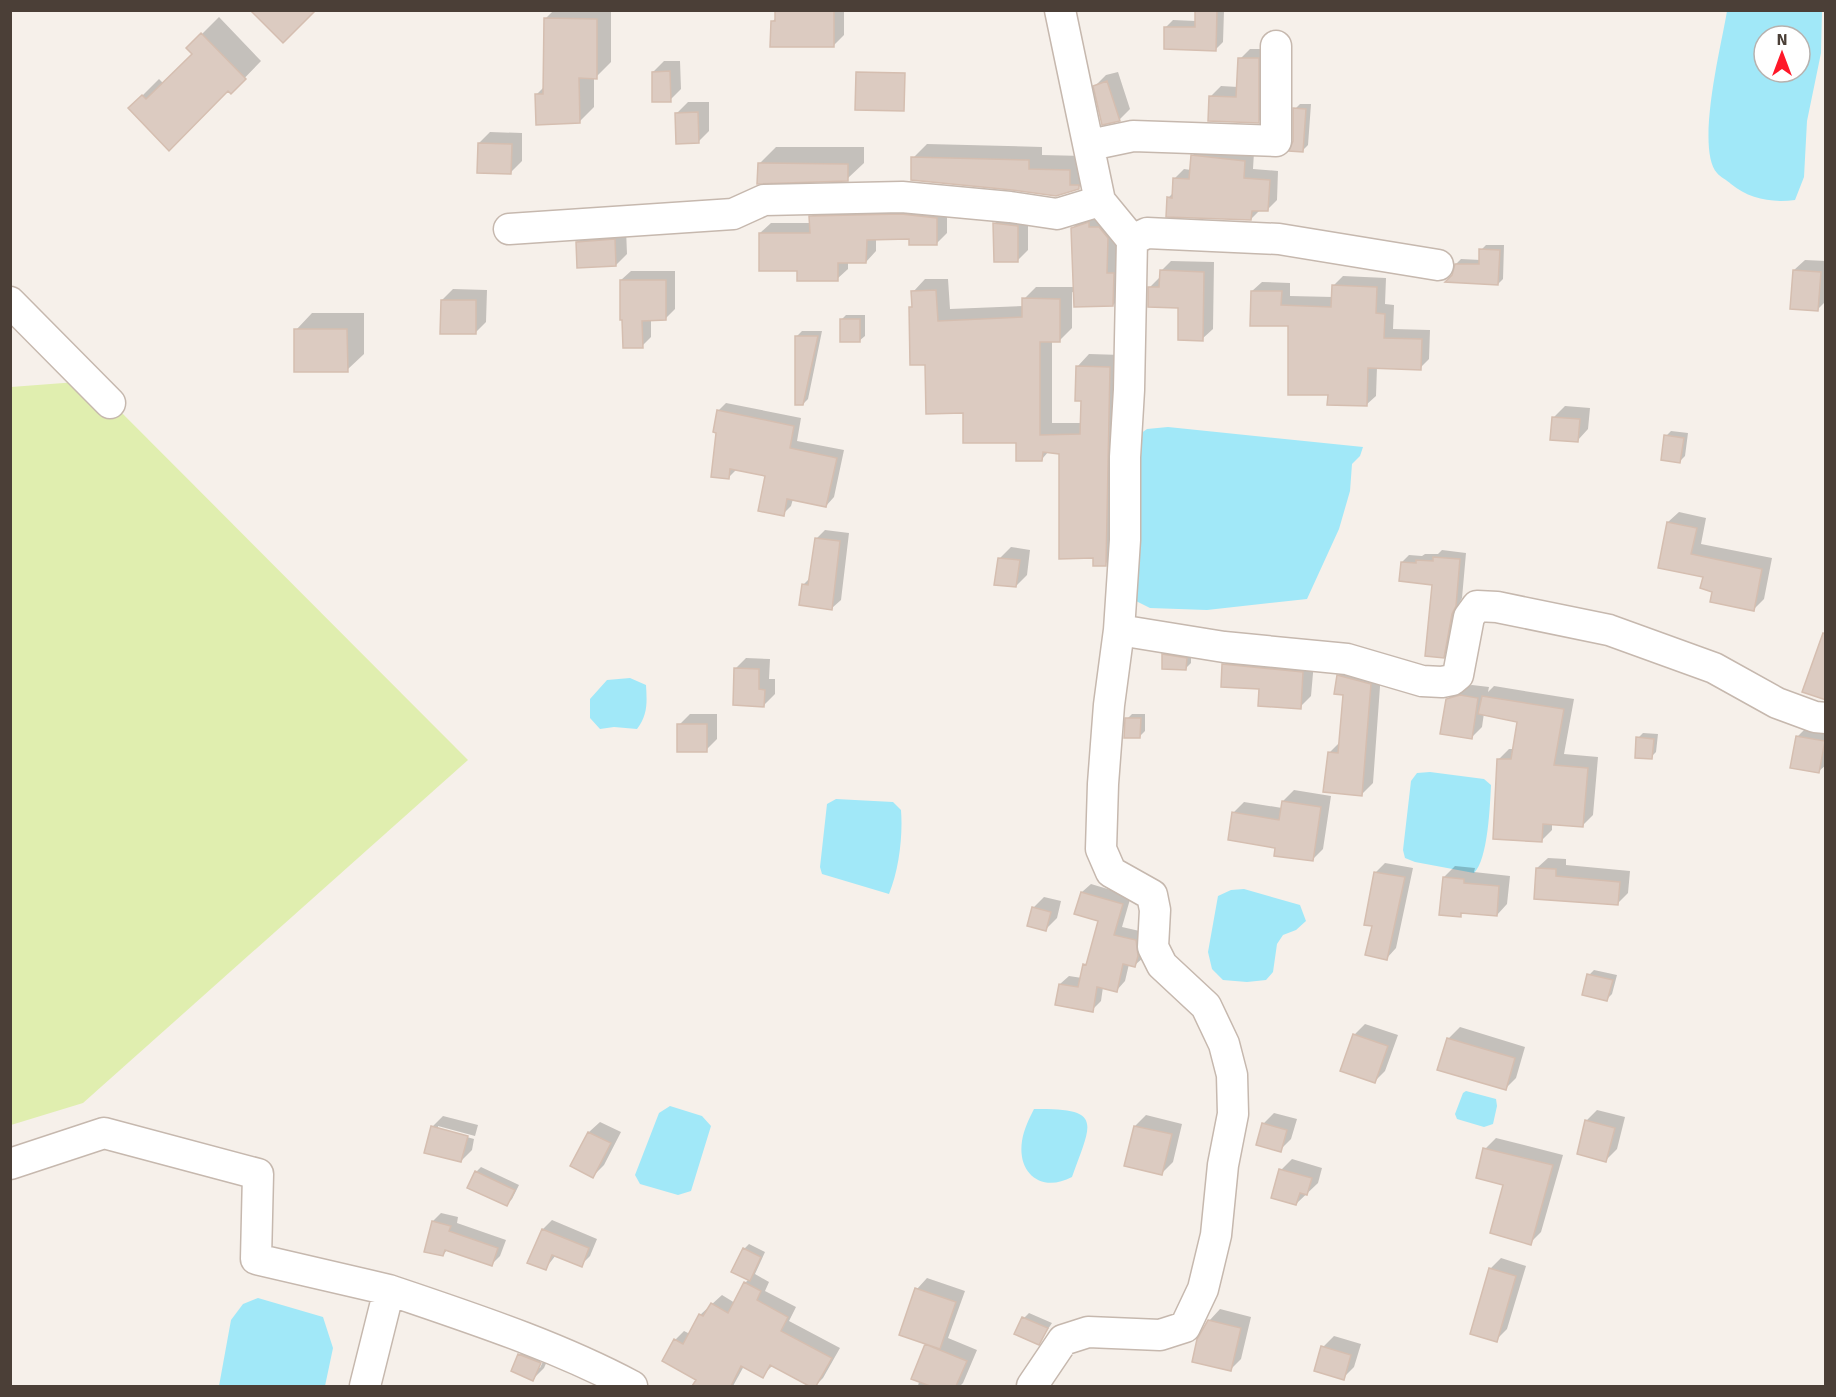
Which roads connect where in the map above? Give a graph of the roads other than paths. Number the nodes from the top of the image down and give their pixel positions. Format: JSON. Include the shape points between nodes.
{"nodes":[{"id":1,"x":1060,"y":10,"type":"edge"},
{"id":2,"x":1276,"y":46,"type":"dead end"},
{"id":3,"x":1090,"y":145,"type":"junction"},
{"id":4,"x":1100,"y":201,"type":"junction"},
{"id":5,"x":509,"y":229,"type":"dead end"},
{"id":6,"x":1132,"y":240,"type":"junction"},
{"id":7,"x":1438,"y":265,"type":"dead end"},
{"id":8,"x":10,"y":302,"type":"edge"},
{"id":9,"x":110,"y":403,"type":"dead end"},
{"id":10,"x":1119,"y":630,"type":"junction"},
{"id":11,"x":1826,"y":718,"type":"edge"},
{"id":12,"x":10,"y":1164,"type":"edge"},
{"id":13,"x":389,"y":1290,"type":"junction"},
{"id":14,"x":364,"y":1386,"type":"edge"},
{"id":15,"x":632,"y":1386,"type":"edge"},
{"id":16,"x":1032,"y":1386,"type":"edge"}],
"edges":[{"from":1,"to":3,"type":"street"},
{"from":2,"to":3,"type":"street","via":[[1276,141],[1133,136]]},
{"from":3,"to":4,"type":"street"},
{"from":4,"to":5,"type":"street","via":[[1057,214],[902,197],[764,200],[732,214]]},
{"from":4,"to":6,"type":"street"},
{"from":6,"to":7,"type":"street","via":[[1147,233],[1279,239]]},
{"from":6,"to":10,"type":"street"},
{"from":8,"to":9,"type":"street"},
{"from":10,"to":11,"type":"street","via":[[1224,647],[1347,659],[1422,681],[1442,682],[1458,675],[1473,609],[1497,608],[1610,630],[1714,668],[1777,703]]},
{"from":10,"to":16,"type":"street","via":[[1109,705],[1101,849],[1111,872],[1152,895],[1153,946],[1162,965],[1206,1006],[1224,1044],[1232,1076],[1233,1114],[1216,1235],[1203,1289],[1185,1327],[1160,1335],[1088,1332],[1063,1340]]},
{"from":12,"to":13,"type":"street","via":[[104,1133],[258,1173],[256,1259]]},
{"from":13,"to":14,"type":"street"},
{"from":13,"to":15,"type":"street","via":[[506,1330]]}]}
